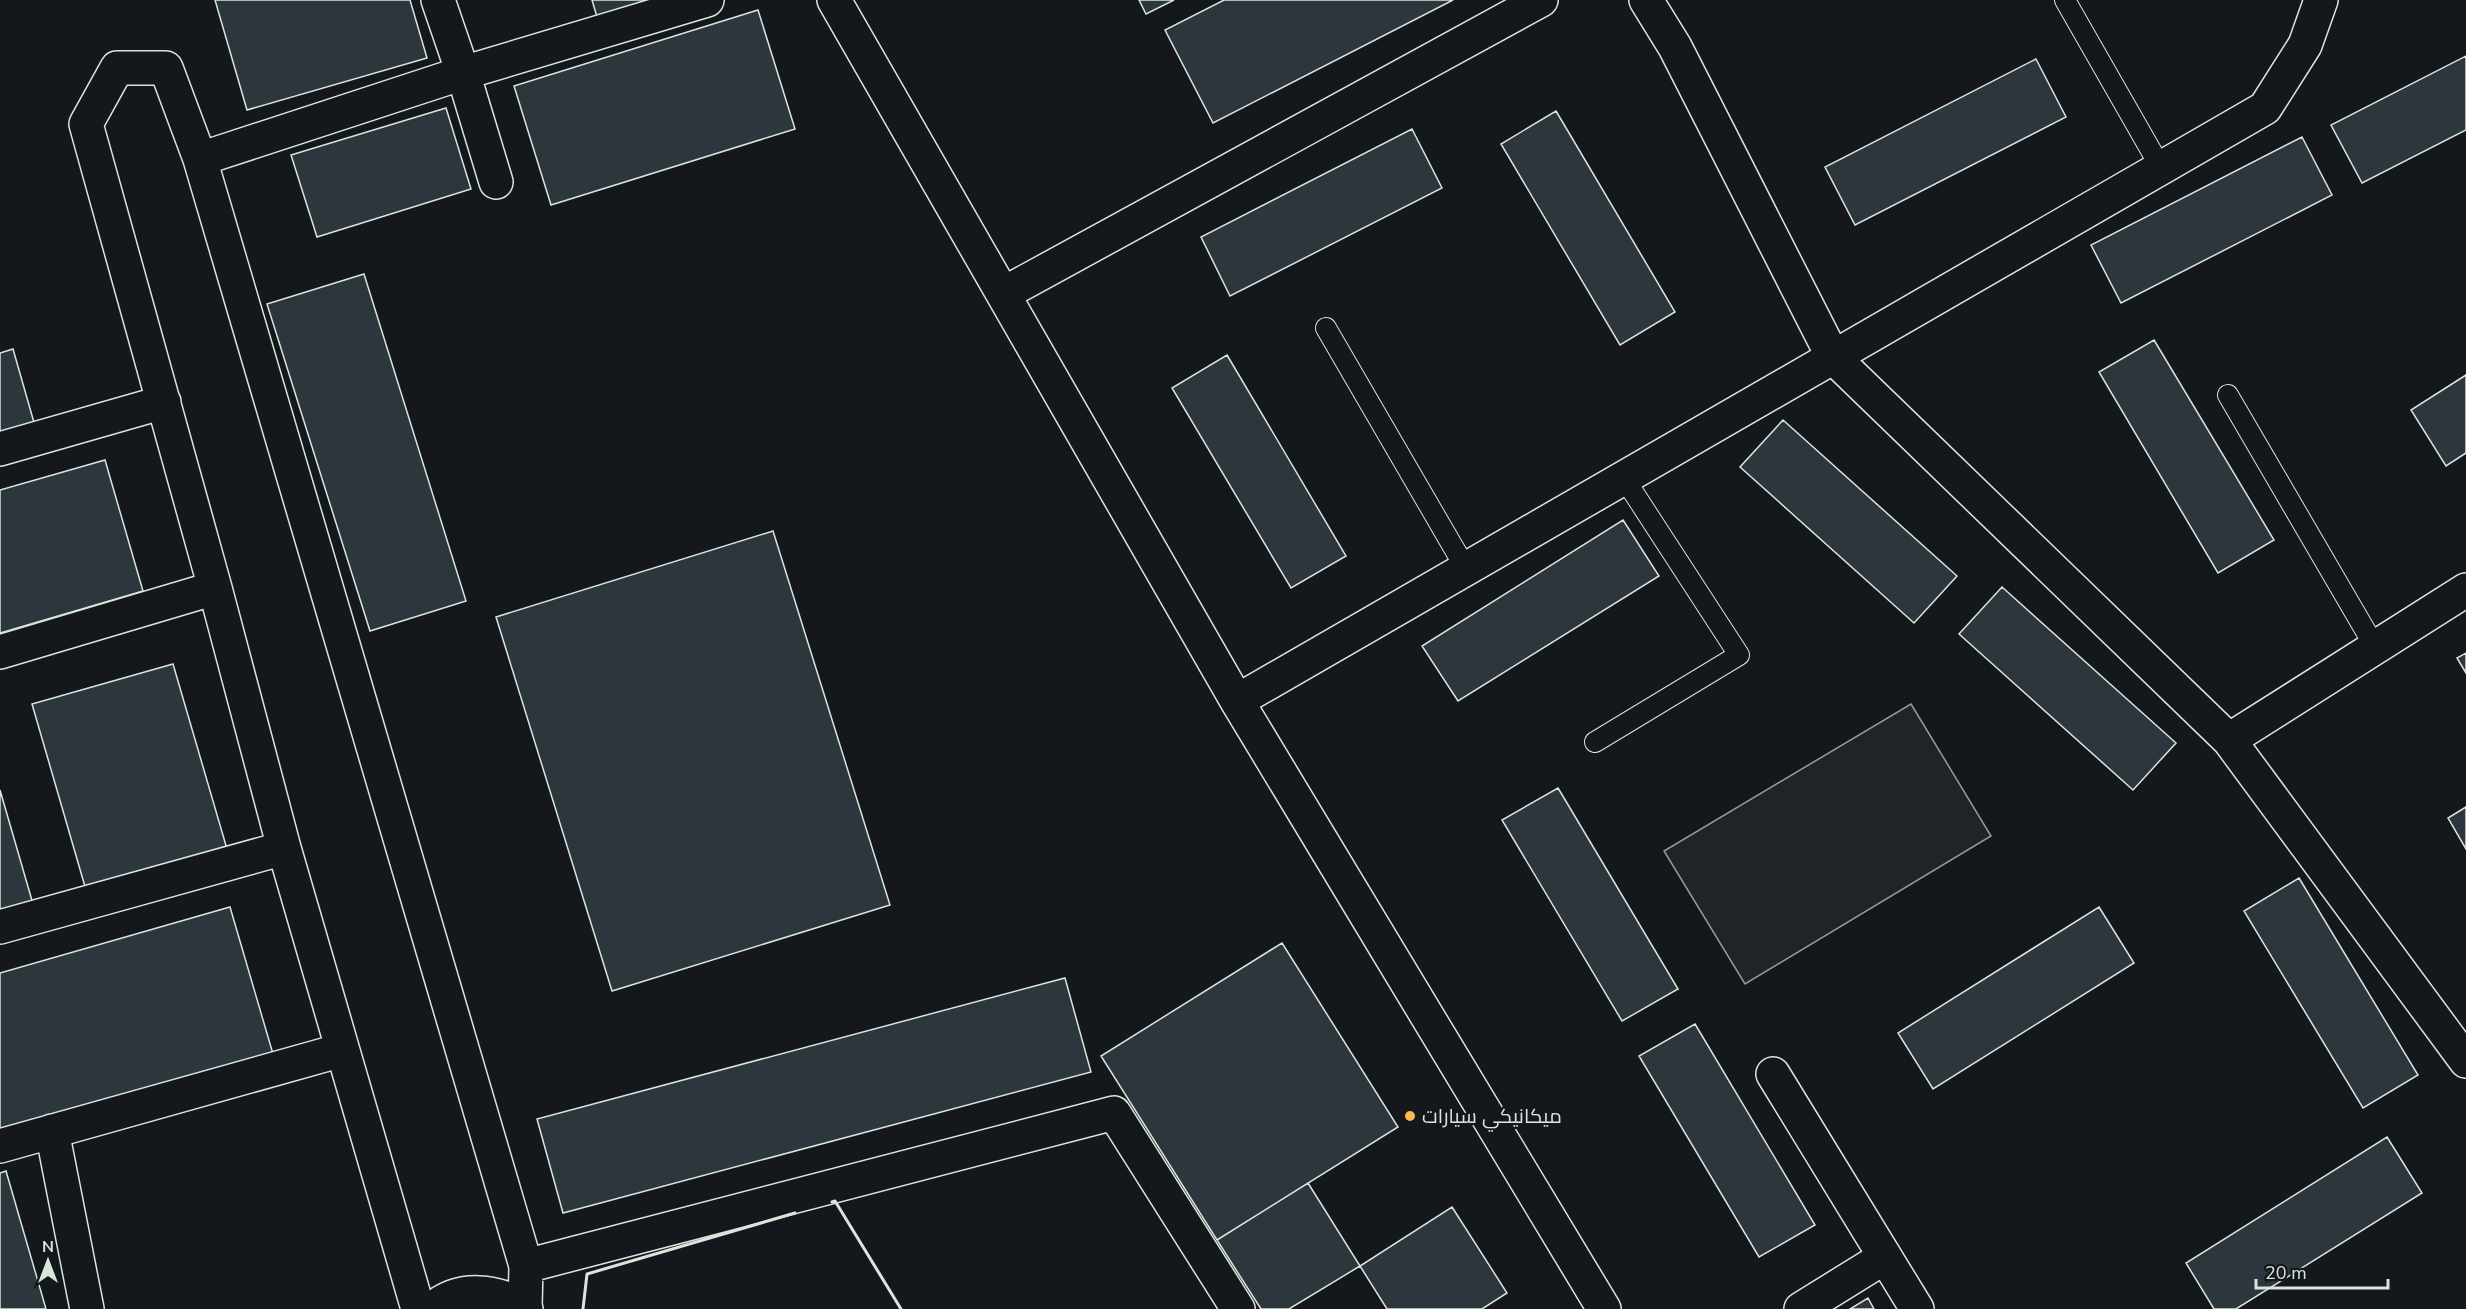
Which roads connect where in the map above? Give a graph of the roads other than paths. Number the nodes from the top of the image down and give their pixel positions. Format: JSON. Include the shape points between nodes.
{"nodes":[{"id":1,"x":438,"y":0,"type":"edge"},
{"id":2,"x":707,"y":0,"type":"edge"},
{"id":3,"x":834,"y":0,"type":"edge"},
{"id":4,"x":1541,"y":0,"type":"edge"},
{"id":5,"x":1646,"y":0,"type":"edge"},
{"id":6,"x":2066,"y":0,"type":"edge"},
{"id":7,"x":2321,"y":0,"type":"edge"},
{"id":8,"x":464,"y":73,"type":"junction"},
{"id":9,"x":200,"y":159,"type":"junction"},
{"id":10,"x":2161,"y":168,"type":"junction"},
{"id":11,"x":496,"y":182,"type":"dead end"},
{"id":12,"x":1003,"y":294,"type":"junction"},
{"id":13,"x":1326,"y":328,"type":"dead end"},
{"id":14,"x":1833,"y":357,"type":"junction"},
{"id":15,"x":2228,"y":395,"type":"dead end"},
{"id":16,"x":164,"y":402,"type":"junction"},
{"id":17,"x":0,"y":449,"type":"edge"},
{"id":18,"x":1624,"y":478,"type":"junction"},
{"id":19,"x":1466,"y":569,"type":"junction"},
{"id":20,"x":215,"y":588,"type":"junction"},
{"id":21,"x":2466,"y":590,"type":"edge"},
{"id":22,"x":2375,"y":647,"type":"junction"},
{"id":23,"x":0,"y":652,"type":"edge"},
{"id":24,"x":1237,"y":701,"type":"junction"},
{"id":25,"x":2229,"y":740,"type":"junction"},
{"id":26,"x":1595,"y":742,"type":"dead end"},
{"id":27,"x":284,"y":848,"type":"junction"},
{"id":28,"x":0,"y":927,"type":"edge"},
{"id":29,"x":342,"y":1050,"type":"junction"},
{"id":30,"x":2466,"y":1061,"type":"edge"},
{"id":31,"x":1773,"y":1074,"type":"dead end"},
{"id":32,"x":52,"y":1131,"type":"junction"},
{"id":33,"x":0,"y":1146,"type":"edge"},
{"id":34,"x":1885,"y":1257,"type":"junction"},
{"id":35,"x":526,"y":1266,"type":"junction"},
{"id":36,"x":1230,"y":1306,"type":"edge"},
{"id":37,"x":526,"y":1308,"type":"edge"},
{"id":38,"x":87,"y":1309,"type":"edge"},
{"id":39,"x":418,"y":1309,"type":"edge"},
{"id":40,"x":432,"y":1309,"type":"edge"},
{"id":41,"x":1603,"y":1309,"type":"edge"},
{"id":42,"x":1801,"y":1309,"type":"edge"},
{"id":43,"x":1917,"y":1309,"type":"edge"}],
"edges":[{"from":1,"to":8,"type":"street"},
{"from":2,"to":8,"type":"street"},
{"from":3,"to":12,"type":"street"},
{"from":4,"to":12,"type":"street"},
{"from":5,"to":14,"type":"street","via":[[1675,47]]},
{"from":6,"to":10,"type":"lane"},
{"from":7,"to":10,"type":"street","via":[[2305,45],[2265,108]]},
{"from":8,"to":9,"type":"street"},
{"from":8,"to":11,"type":"street"},
{"from":9,"to":16,"type":"street","via":[[166,68],[117,68],[86,124]]},
{"from":9,"to":35,"type":"street"},
{"from":10,"to":14,"type":"street"},
{"from":12,"to":24,"type":"street"},
{"from":13,"to":19,"type":"lane"},
{"from":14,"to":18,"type":"street"},
{"from":14,"to":25,"type":"street"},
{"from":15,"to":22,"type":"lane"},
{"from":16,"to":17,"type":"street"},
{"from":16,"to":20,"type":"street"},
{"from":18,"to":19,"type":"street"},
{"from":18,"to":26,"type":"lane","via":[[1739,655]]},
{"from":19,"to":24,"type":"street"},
{"from":20,"to":23,"type":"street"},
{"from":20,"to":27,"type":"street"},
{"from":21,"to":22,"type":"street"},
{"from":22,"to":25,"type":"street"},
{"from":24,"to":41,"type":"street"},
{"from":25,"to":30,"type":"street"},
{"from":27,"to":28,"type":"street"},
{"from":27,"to":29,"type":"street"},
{"from":29,"to":32,"type":"street"},
{"from":29,"to":39,"type":"street"},
{"from":31,"to":34,"type":"street"},
{"from":32,"to":33,"type":"street"},
{"from":32,"to":38,"type":"street"},
{"from":34,"to":42,"type":"street"},
{"from":34,"to":43,"type":"street"},
{"from":35,"to":36,"type":"street","via":[[1114,1113]]},
{"from":35,"to":37,"type":"street"},
{"from":37,"to":40,"type":"street","via":[[505,1296],[482,1292],[459,1295]]}]}
